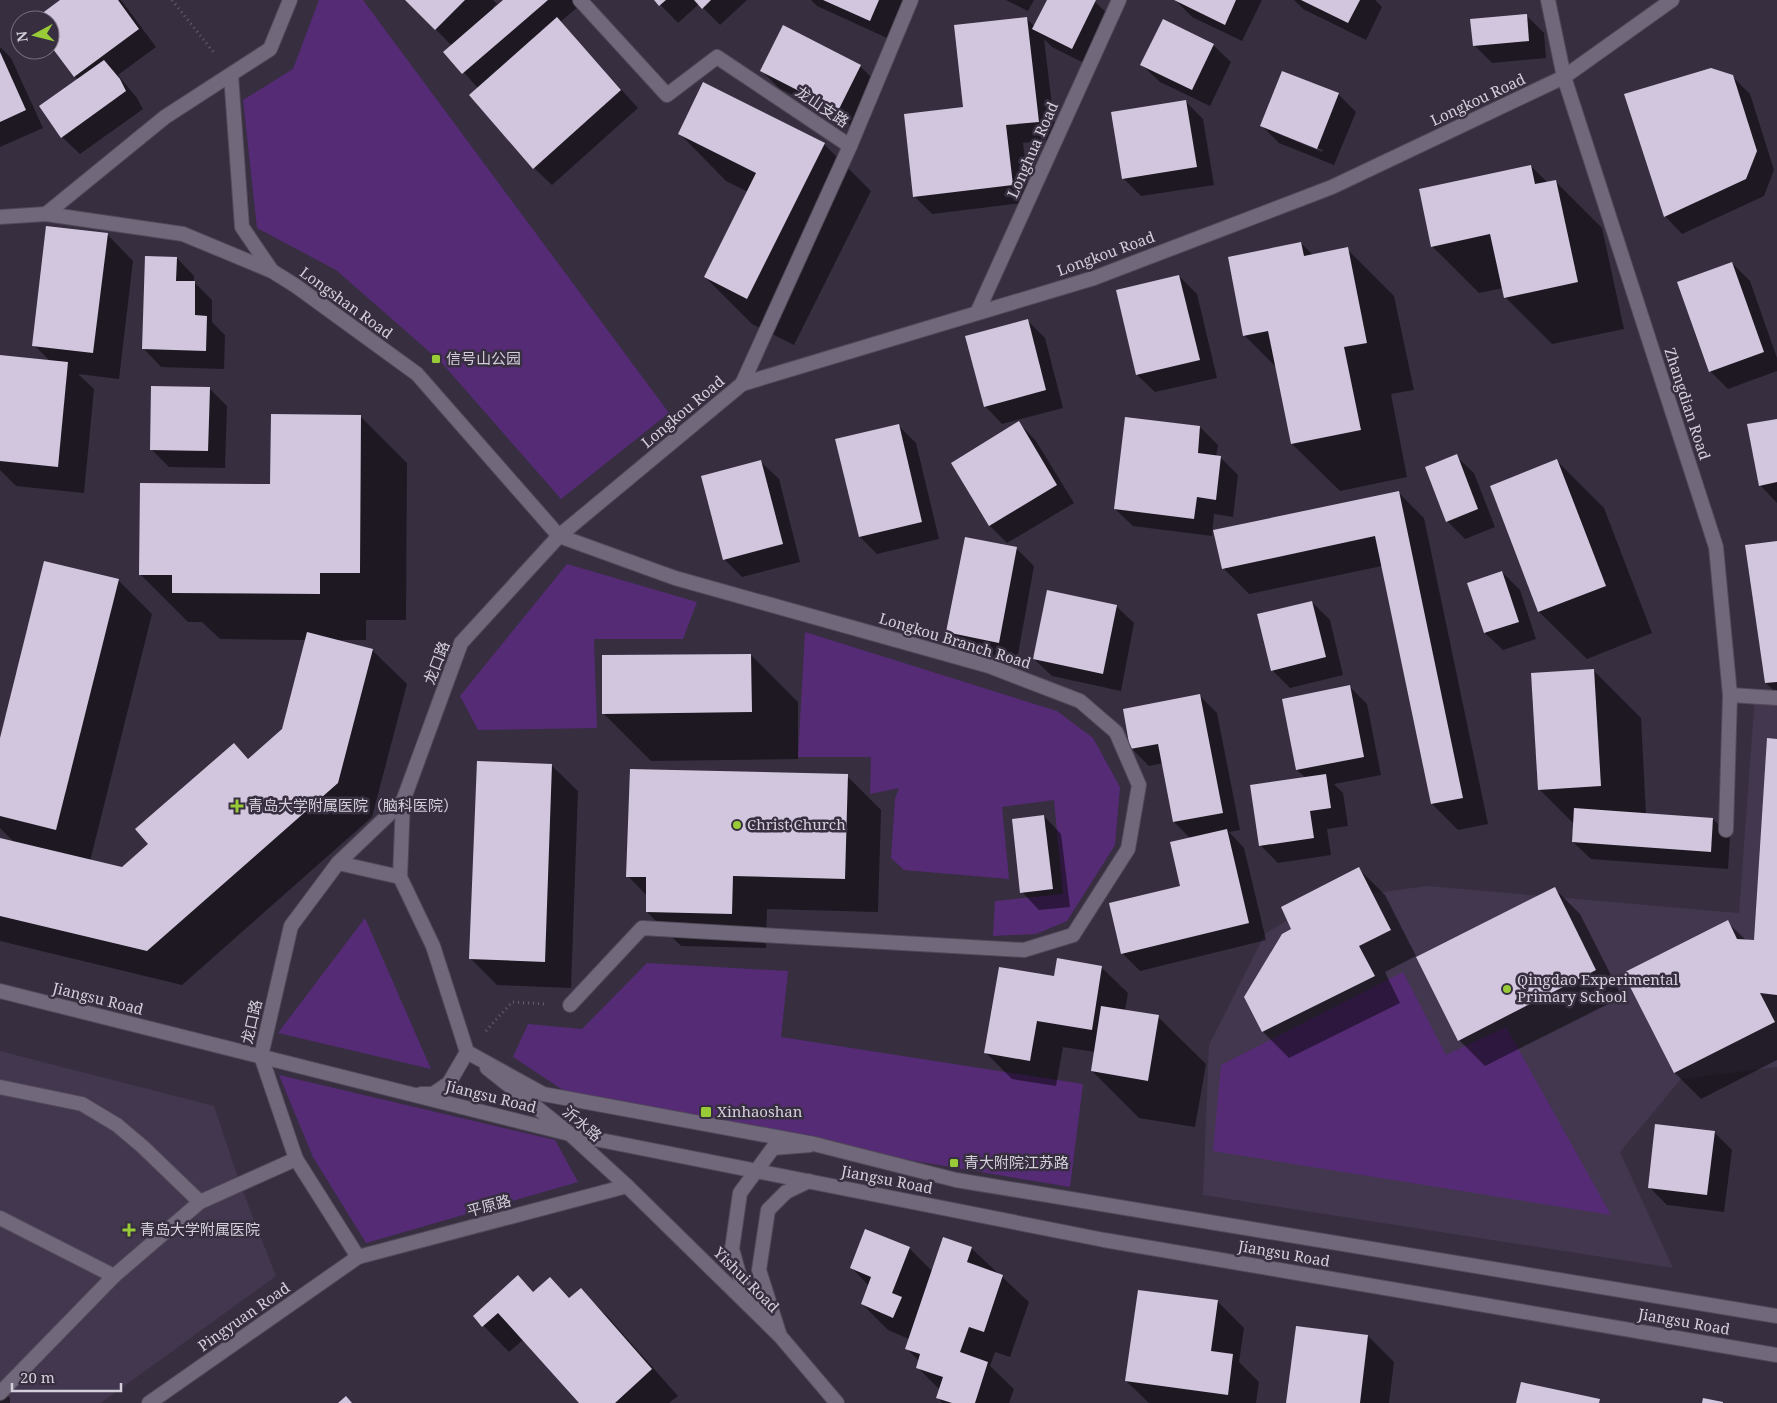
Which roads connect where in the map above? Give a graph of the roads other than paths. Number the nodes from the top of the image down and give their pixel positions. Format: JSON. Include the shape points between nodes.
{"nodes":[{"id":1,"x":290,"y":0,"type":"edge"},
{"id":2,"x":580,"y":0,"type":"edge"},
{"id":3,"x":911,"y":0,"type":"edge"},
{"id":4,"x":1119,"y":0,"type":"edge"},
{"id":5,"x":1548,"y":0,"type":"edge"},
{"id":6,"x":1672,"y":0,"type":"edge"},
{"id":7,"x":231,"y":75,"type":"junction"},
{"id":8,"x":1564,"y":77,"type":"junction"},
{"id":9,"x":850,"y":146,"type":"junction"},
{"id":10,"x":46,"y":214,"type":"junction"},
{"id":11,"x":0,"y":217,"type":"edge"},
{"id":12,"x":272,"y":272,"type":"junction"},
{"id":13,"x":977,"y":313,"type":"junction"},
{"id":14,"x":742,"y":384,"type":"junction"},
{"id":15,"x":559,"y":536,"type":"junction"},
{"id":16,"x":1730,"y":694,"type":"junction"},
{"id":17,"x":1777,"y":698,"type":"edge"},
{"id":18,"x":403,"y":801,"type":"junction"},
{"id":19,"x":1726,"y":830,"type":"dead end"},
{"id":20,"x":338,"y":863,"type":"junction"},
{"id":21,"x":400,"y":876,"type":"junction"},
{"id":22,"x":0,"y":991,"type":"edge"},
{"id":23,"x":570,"y":1005,"type":"road end"},
{"id":24,"x":467,"y":1052,"type":"junction"},
{"id":25,"x":261,"y":1056,"type":"junction"},
{"id":26,"x":0,"y":1087,"type":"edge"},
{"id":27,"x":413,"y":1094,"type":"junction"},
{"id":28,"x":570,"y":1134,"type":"junction"},
{"id":29,"x":814,"y":1144,"type":"junction"},
{"id":30,"x":296,"y":1159,"type":"junction"},
{"id":31,"x":756,"y":1171,"type":"junction"},
{"id":32,"x":809,"y":1181,"type":"junction"},
{"id":33,"x":627,"y":1186,"type":"junction"},
{"id":34,"x":200,"y":1202,"type":"junction"},
{"id":35,"x":0,"y":1218,"type":"edge"},
{"id":36,"x":358,"y":1257,"type":"junction"},
{"id":37,"x":114,"y":1276,"type":"junction"},
{"id":38,"x":1777,"y":1316,"type":"edge"},
{"id":39,"x":780,"y":1336,"type":"junction"},
{"id":40,"x":1777,"y":1354,"type":"edge"},
{"id":41,"x":0,"y":1393,"type":"edge"},
{"id":42,"x":149,"y":1403,"type":"edge"},
{"id":43,"x":836,"y":1403,"type":"edge"}],
"edges":[{"from":1,"to":7,"type":"street","via":[[270,49]]},
{"from":2,"to":9,"type":"street","name":"龙山支路","via":[[667,95],[717,57]]},
{"from":3,"to":9,"type":"street"},
{"from":4,"to":13,"type":"street","name":"Longhua Road"},
{"from":5,"to":8,"type":"street","name":"Zhangdian Road"},
{"from":6,"to":8,"type":"street","name":"Longkou Road"},
{"from":7,"to":10,"type":"street","via":[[166,117]]},
{"from":7,"to":12,"type":"street","via":[[242,227]]},
{"from":8,"to":13,"type":"street","name":"Longkou Road","via":[[1332,187],[1094,278]]},
{"from":8,"to":16,"type":"street","name":"Zhangdian Road","via":[[1716,547]]},
{"from":9,"to":14,"type":"street","name":"龙山支路"},
{"from":10,"to":11,"type":"street","name":"Longshan Road"},
{"from":10,"to":12,"type":"street","name":"Longshan Road","via":[[183,234]]},
{"from":12,"to":15,"type":"street","name":"Longshan Road","via":[[418,374]]},
{"from":13,"to":14,"type":"street","name":"Longkou Road"},
{"from":14,"to":15,"type":"street","name":"Longkou Road"},
{"from":15,"to":18,"type":"street","name":"龙口路","via":[[461,643]]},
{"from":15,"to":23,"type":"street","name":"Longkou Branch Road","via":[[675,578],[989,666],[1080,700],[1116,732],[1139,785],[1128,849],[1073,935],[1024,950],[642,928]]},
{"from":16,"to":17,"type":"street"},
{"from":16,"to":19,"type":"street","name":"Zhangdian Road"},
{"from":18,"to":20,"type":"street","name":"龙口路"},
{"from":18,"to":21,"type":"street","name":"龙口路"},
{"from":20,"to":21,"type":"street"},
{"from":20,"to":25,"type":"street","name":"龙口路","via":[[291,926]]},
{"from":21,"to":24,"type":"street","name":"龙口路","via":[[433,946]]},
{"from":22,"to":25,"type":"street","name":"Jiangsu Road"},
{"from":24,"to":27,"type":"street","via":[[449,1083],[433,1094]]},
{"from":24,"to":28,"type":"street","name":"沂水路"},
{"from":24,"to":29,"type":"street","name":"Jiangsu Road","via":[[544,1094]]},
{"from":25,"to":27,"type":"street","name":"Jiangsu Road"},
{"from":25,"to":30,"type":"street"},
{"from":26,"to":34,"type":"street","via":[[82,1104],[143,1147]]},
{"from":27,"to":28,"type":"street","name":"Jiangsu Road"},
{"from":28,"to":31,"type":"street","name":"Jiangsu Road"},
{"from":28,"to":33,"type":"street","name":"沂水路"},
{"from":29,"to":31,"type":"street","via":[[773,1148]]},
{"from":29,"to":38,"type":"street","name":"Jiangsu Road","via":[[956,1180]]},
{"from":30,"to":34,"type":"street"},
{"from":30,"to":36,"type":"street"},
{"from":31,"to":32,"type":"street","name":"Jiangsu Road"},
{"from":31,"to":39,"type":"street","via":[[740,1193],[732,1249],[741,1281]]},
{"from":32,"to":39,"type":"street","via":[[786,1192],[768,1210],[760,1270]]},
{"from":32,"to":40,"type":"street","name":"Jiangsu Road","via":[[1113,1241]]},
{"from":33,"to":36,"type":"street","name":"平原路"},
{"from":33,"to":39,"type":"street","name":"Yishui Road"},
{"from":34,"to":37,"type":"street"},
{"from":35,"to":37,"type":"street"},
{"from":36,"to":42,"type":"street","name":"Pingyuan Road"},
{"from":37,"to":41,"type":"street"},
{"from":39,"to":43,"type":"street","name":"Yishui Road"}]}
